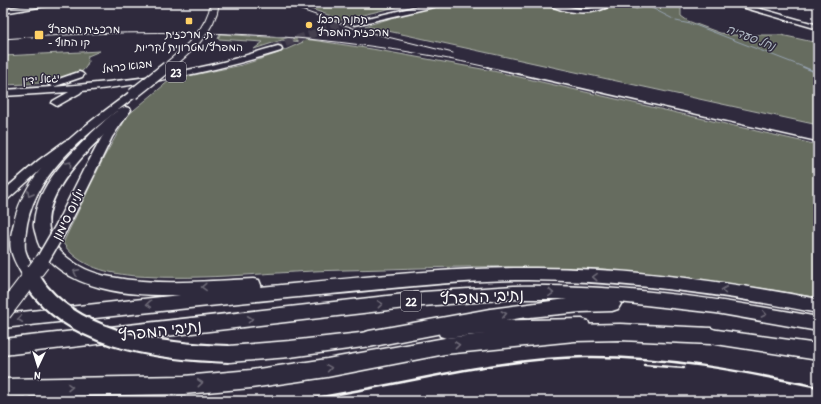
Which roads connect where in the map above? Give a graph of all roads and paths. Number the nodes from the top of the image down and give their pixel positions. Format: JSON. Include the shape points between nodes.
{"nodes":[{"id":1,"x":34,"y":3,"type":"edge"},
{"id":2,"x":51,"y":3,"type":"edge"},
{"id":3,"x":215,"y":3,"type":"edge"},
{"id":4,"x":222,"y":3,"type":"edge"},
{"id":5,"x":424,"y":3,"type":"edge"},
{"id":6,"x":442,"y":3,"type":"edge"},
{"id":7,"x":549,"y":3,"type":"edge"},
{"id":8,"x":610,"y":3,"type":"edge"},
{"id":9,"x":732,"y":3,"type":"edge"},
{"id":10,"x":756,"y":3,"type":"edge"},
{"id":11,"x":3,"y":9,"type":"edge"},
{"id":12,"x":818,"y":21,"type":"edge"},
{"id":13,"x":818,"y":28,"type":"edge"},
{"id":14,"x":276,"y":48,"type":"tunnel mouth"},
{"id":15,"x":81,"y":80,"type":"junction"},
{"id":16,"x":100,"y":84,"type":"junction"},
{"id":17,"x":3,"y":87,"type":"edge"},
{"id":18,"x":3,"y":93,"type":"edge"},
{"id":19,"x":138,"y":94,"type":"junction"},
{"id":20,"x":56,"y":103,"type":"dead end"},
{"id":21,"x":125,"y":110,"type":"junction"},
{"id":22,"x":105,"y":116,"type":"junction"},
{"id":23,"x":3,"y":197,"type":"edge"},
{"id":24,"x":453,"y":276,"type":"junction"},
{"id":25,"x":818,"y":306,"type":"edge"},
{"id":26,"x":744,"y":310,"type":"junction"},
{"id":27,"x":3,"y":313,"type":"edge"},
{"id":28,"x":3,"y":321,"type":"edge"},
{"id":29,"x":227,"y":322,"type":"junction"},
{"id":30,"x":818,"y":324,"type":"edge"},
{"id":31,"x":711,"y":336,"type":"junction"},
{"id":32,"x":369,"y":339,"type":"junction"},
{"id":33,"x":3,"y":347,"type":"edge"},
{"id":34,"x":818,"y":352,"type":"edge"},
{"id":35,"x":3,"y":355,"type":"edge"},
{"id":36,"x":3,"y":388,"type":"edge"}],
"edges":[{"from":1,"to":11,"type":"highway"},
{"from":2,"to":11,"type":"highway"},
{"from":3,"to":19,"type":"highway","bridge":true,"via":[[213,16],[196,41]]},
{"from":4,"to":19,"type":"highway","via":[[218,20],[204,41]]},
{"from":5,"to":6,"type":"highway","via":[[353,22]]},
{"from":7,"to":8,"type":"street","via":[[574,11],[593,11]]},
{"from":9,"to":13,"type":"highway"},
{"from":10,"to":12,"type":"highway"},
{"from":14,"to":16,"type":"highway","name":"מבוא כרמל","number":"23","via":[[241,61],[188,74]]},
{"from":15,"to":16,"type":"highway","name":"מבוא כרמל","number":"23"},
{"from":15,"to":16,"type":"highway","via":[[90,79]]},
{"from":15,"to":17,"type":"highway","name":"יגאל ידין","via":[[51,85]]},
{"from":15,"to":18,"type":"highway","name":"יגאל ידין"},
{"from":16,"to":20,"type":"highway","via":[[76,92]]},
{"from":19,"to":21,"type":"highway"},
{"from":19,"to":22,"type":"highway"},
{"from":24,"to":21,"type":"highway","one_way":true,"via":[[163,288],[98,281],[70,269],[45,243],[41,218],[54,186],[70,163]]},
{"from":21,"to":27,"type":"main road","name":"יוליוס סימון","bridge":true,"via":[[107,137],[41,265]]},
{"from":22,"to":23,"type":"main road","via":[[43,162]]},
{"from":22,"to":32,"type":"highway","one_way":true,"bridge":true,"via":[[62,154],[42,176],[26,203],[19,226],[19,251],[29,274],[51,301],[77,320],[97,330],[134,343],[181,352],[229,354]]},
{"from":25,"to":24,"type":"highway","name":"נתיבי המפרץ","number":"22","one_way":true,"via":[[680,283],[528,274]]},
{"from":24,"to":28,"type":"highway","name":"נתיבי המפרץ","number":"22","one_way":true,"via":[[222,296]]},
{"from":29,"to":26,"type":"highway","name":"נתיבי המפרץ","number":"22","one_way":true,"via":[[459,296],[545,292],[681,301]]},
{"from":26,"to":30,"type":"highway","name":"נתיבי המפרץ","number":"22","one_way":true},
{"from":32,"to":26,"type":"highway","one_way":true,"via":[[548,307],[640,304]]},
{"from":29,"to":33,"type":"highway","name":"נתיבי המפרץ","number":"22"},
{"from":29,"to":35,"type":"highway"},
{"from":31,"to":32,"type":"highway","via":[[618,327],[542,326],[473,328]]},
{"from":31,"to":34,"type":"highway"},
{"from":36,"to":31,"type":"highway","one_way":true,"via":[[184,385],[251,379],[335,367],[445,346],[574,333],[620,332]]}]}
